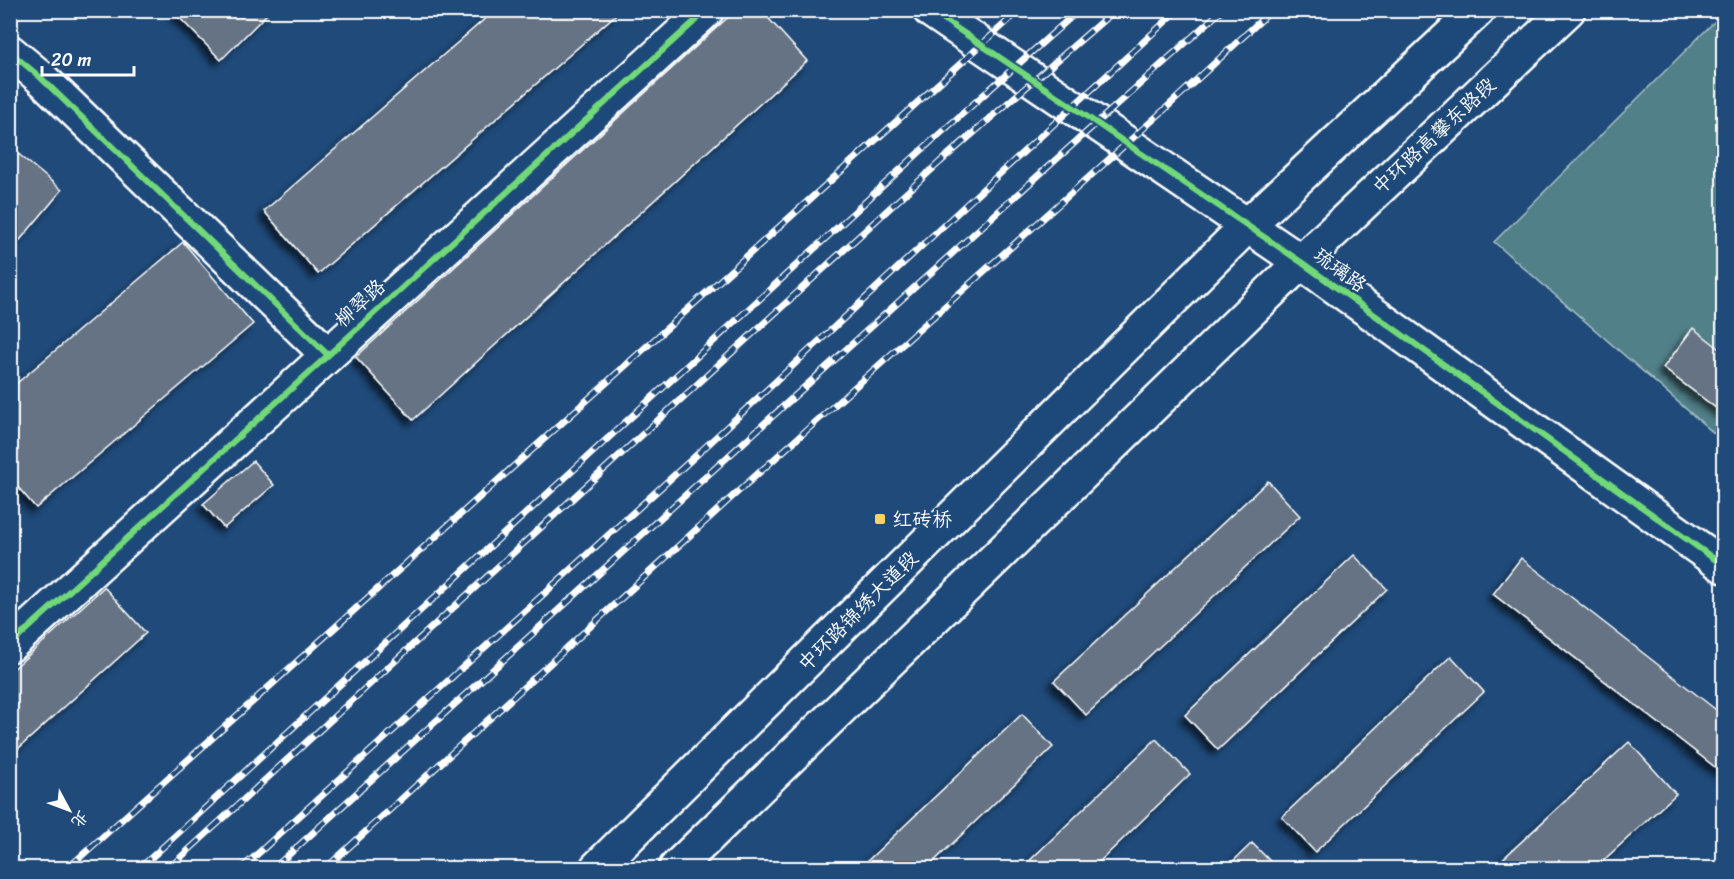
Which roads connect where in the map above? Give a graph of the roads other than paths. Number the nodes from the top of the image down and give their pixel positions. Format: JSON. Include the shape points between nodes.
{"nodes":[{"id":1,"x":707,"y":10,"type":"edge"},
{"id":2,"x":930,"y":10,"type":"edge"},
{"id":3,"x":1478,"y":10,"type":"edge"},
{"id":4,"x":1568,"y":10,"type":"edge"},
{"id":5,"x":10,"y":52,"type":"edge"},
{"id":6,"x":1247,"y":226,"type":"junction"},
{"id":7,"x":1301,"y":262,"type":"junction"},
{"id":8,"x":328,"y":355,"type":"junction"},
{"id":9,"x":1724,"y":567,"type":"edge"},
{"id":10,"x":10,"y":645,"type":"edge"},
{"id":11,"x":597,"y":868,"type":"edge"},
{"id":12,"x":676,"y":868,"type":"edge"}],
"edges":[{"from":1,"to":8,"type":"main road","name":"柳翠路"},
{"from":2,"to":6,"type":"main road","name":"琉璃路"},
{"from":3,"to":6,"type":"main road"},
{"from":4,"to":7,"type":"main road","name":"中环路高攀东路段"},
{"from":5,"to":8,"type":"main road"},
{"from":6,"to":7,"type":"main road","name":"琉璃路"},
{"from":6,"to":11,"type":"main road","name":"中环路锦绣大道段"},
{"from":7,"to":9,"type":"main road","name":"琉璃路"},
{"from":7,"to":12,"type":"main road"},
{"from":8,"to":10,"type":"main road","name":"柳翠路"}]}
